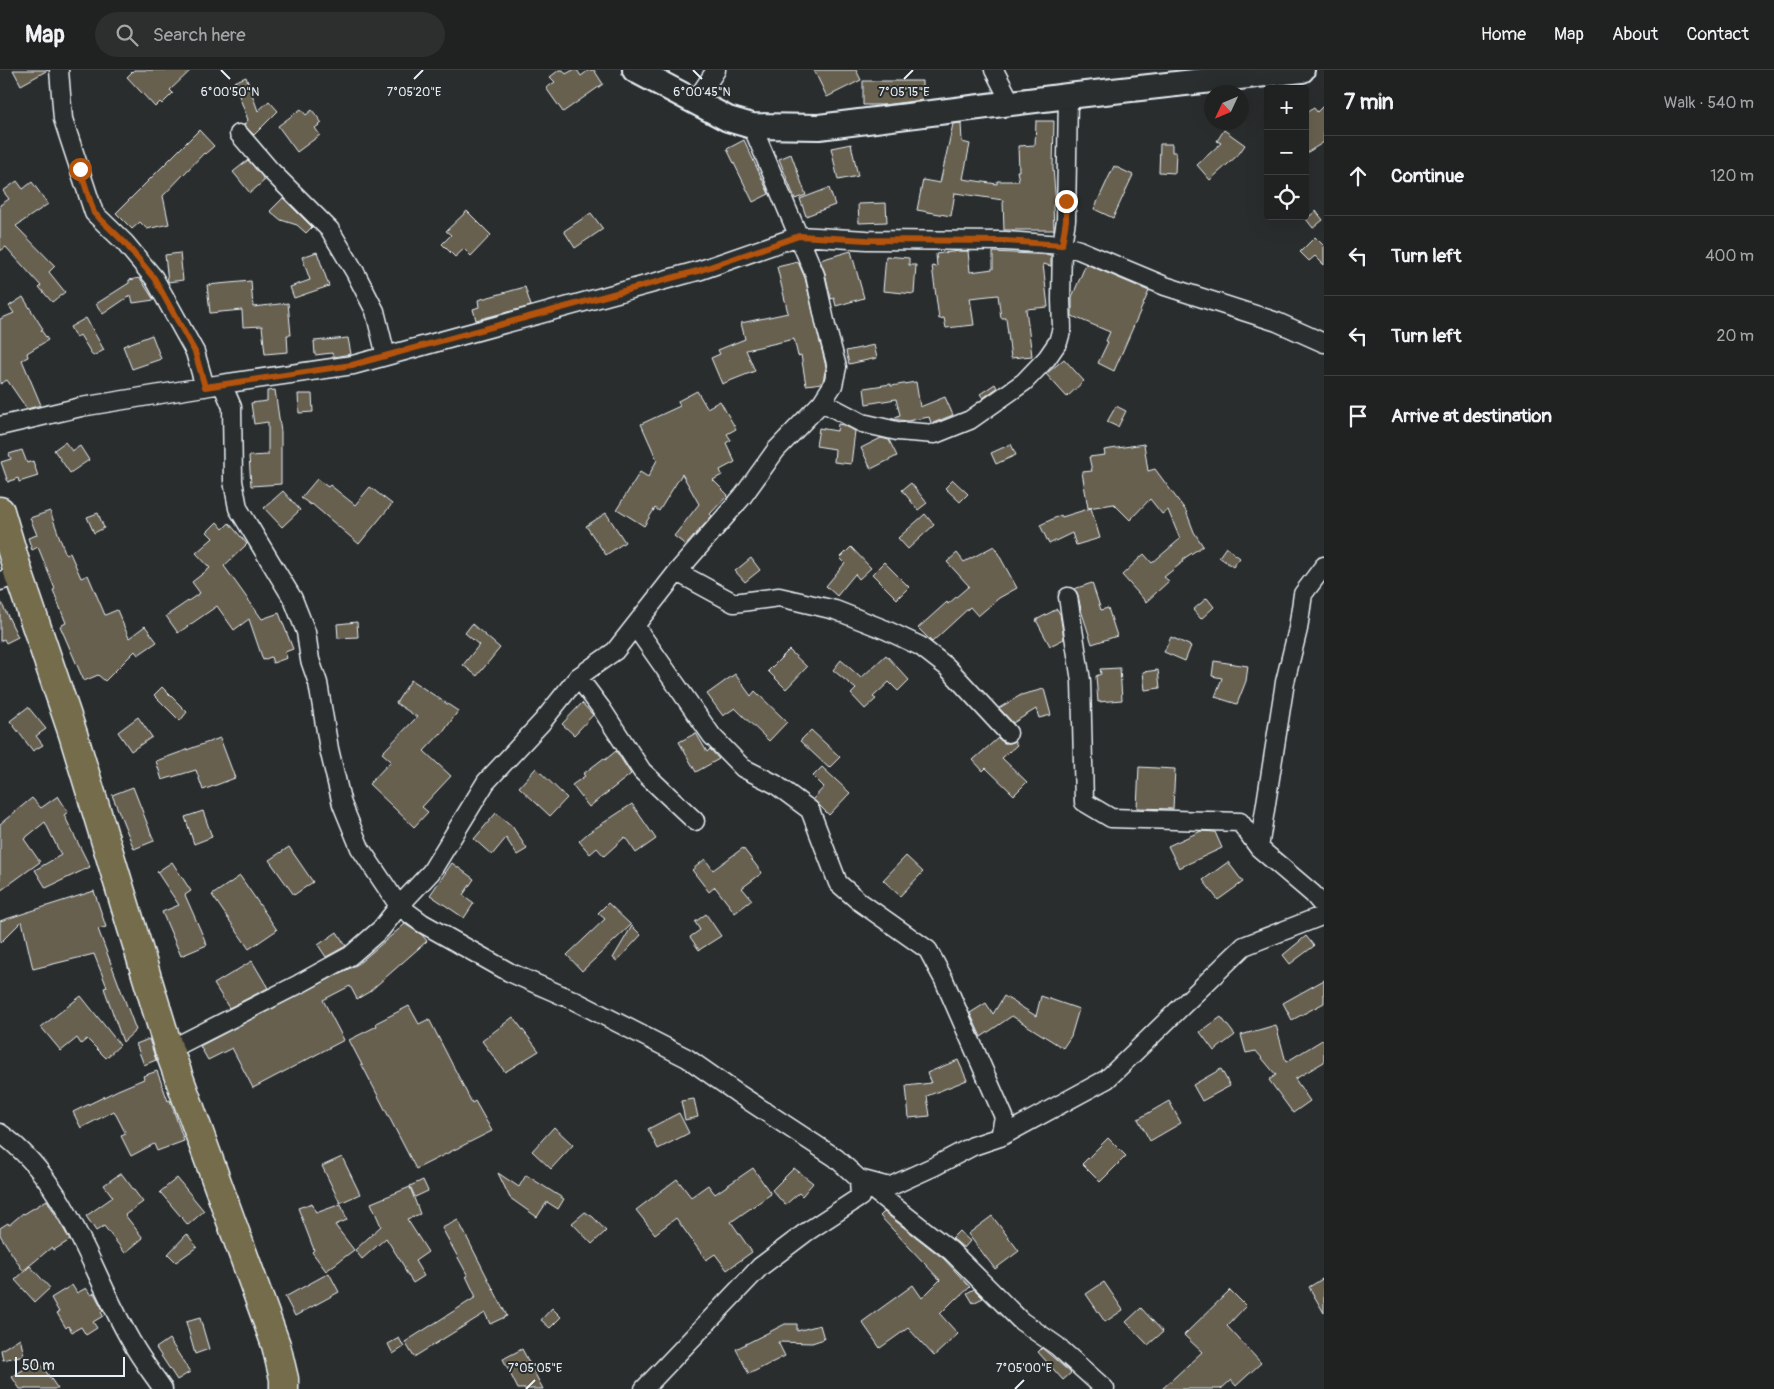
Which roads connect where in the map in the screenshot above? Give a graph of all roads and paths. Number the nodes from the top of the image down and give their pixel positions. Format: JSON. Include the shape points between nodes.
{"nodes":[{"id":1,"x":58,"y":70,"type":"edge"},
{"id":2,"x":635,"y":70,"type":"edge"},
{"id":3,"x":716,"y":70,"type":"edge"},
{"id":4,"x":994,"y":70,"type":"edge"},
{"id":5,"x":1302,"y":70,"type":"edge"},
{"id":6,"x":1212,"y":76,"type":"edge"},
{"id":7,"x":1068,"y":96,"type":"junction"},
{"id":8,"x":695,"y":102,"type":"junction"},
{"id":9,"x":1011,"y":103,"type":"junction"},
{"id":10,"x":752,"y":126,"type":"junction"},
{"id":11,"x":239,"y":134,"type":"dead end"},
{"id":12,"x":799,"y":236,"type":"junction"},
{"id":13,"x":1062,"y":245,"type":"junction"},
{"id":14,"x":1324,"y":343,"type":"edge"},
{"id":15,"x":386,"y":356,"type":"junction"},
{"id":16,"x":213,"y":385,"type":"junction"},
{"id":17,"x":822,"y":402,"type":"junction"},
{"id":18,"x":0,"y":426,"type":"edge"},
{"id":19,"x":0,"y":511,"type":"edge"},
{"id":20,"x":1324,"y":566,"type":"edge"},
{"id":21,"x":677,"y":572,"type":"junction"},
{"id":22,"x":10,"y":578,"type":"edge"},
{"id":23,"x":1068,"y":597,"type":"dead end"},
{"id":24,"x":634,"y":626,"type":"junction"},
{"id":25,"x":578,"y":677,"type":"junction"},
{"id":26,"x":1008,"y":733,"type":"dead end"},
{"id":27,"x":695,"y":821,"type":"dead end"},
{"id":28,"x":1259,"y":848,"type":"junction"},
{"id":29,"x":399,"y":906,"type":"junction"},
{"id":30,"x":1324,"y":907,"type":"edge"},
{"id":31,"x":1324,"y":915,"type":"edge"},
{"id":32,"x":169,"y":1050,"type":"junction"},
{"id":33,"x":0,"y":1132,"type":"edge"},
{"id":34,"x":1000,"y":1137,"type":"junction"},
{"id":35,"x":859,"y":1179,"type":"junction"},
{"id":36,"x":163,"y":1389,"type":"edge"},
{"id":37,"x":284,"y":1389,"type":"edge"},
{"id":38,"x":644,"y":1389,"type":"edge"},
{"id":39,"x":1105,"y":1389,"type":"edge"}],
"edges":[{"from":1,"to":16,"type":"street","via":[[63,119],[94,213],[154,278]]},
{"from":2,"to":8,"type":"street"},
{"from":3,"to":8,"type":"street"},
{"from":4,"to":9,"type":"street"},
{"from":5,"to":6,"type":"street"},
{"from":6,"to":7,"type":"street"},
{"from":7,"to":9,"type":"street"},
{"from":7,"to":13,"type":"street","via":[[1066,220]]},
{"from":8,"to":10,"type":"street","via":[[728,119]]},
{"from":9,"to":10,"type":"street","via":[[819,127]]},
{"from":10,"to":12,"type":"street"},
{"from":11,"to":15,"type":"street","via":[[330,230],[375,312]]},
{"from":12,"to":13,"type":"street"},
{"from":12,"to":15,"type":"street","via":[[701,270]]},
{"from":12,"to":17,"type":"street","via":[[815,275],[837,367],[834,385]]},
{"from":13,"to":14,"type":"street","via":[[1174,289],[1277,322]]},
{"from":13,"to":17,"type":"street","via":[[1062,328],[1058,342],[1024,382],[970,420],[935,434],[897,431],[862,423]]},
{"from":15,"to":16,"type":"street","via":[[352,365]]},
{"from":16,"to":18,"type":"street","via":[[81,407]]},
{"from":16,"to":29,"type":"street","via":[[232,407],[233,482],[238,508],[293,599],[306,632],[342,804],[360,848]]},
{"from":17,"to":21,"type":"street","via":[[776,450],[743,496]]},
{"from":19,"to":22,"type":"main road"},
{"from":20,"to":28,"type":"street","via":[[1303,594],[1285,682]]},
{"from":21,"to":24,"type":"street"},
{"from":21,"to":26,"type":"street","via":[[734,603],[779,596],[835,610],[920,646],[947,667]]},
{"from":22,"to":32,"type":"main road","via":[[73,734]]},
{"from":23,"to":28,"type":"street","via":[[1081,681],[1084,802],[1111,818],[1240,822]]},
{"from":24,"to":25,"type":"street","via":[[614,651]]},
{"from":24,"to":34,"type":"street","via":[[712,736],[743,768],[776,784],[810,810],[838,883],[928,950],[1004,1117]]},
{"from":25,"to":27,"type":"street","via":[[642,771]]},
{"from":25,"to":29,"type":"street","via":[[542,722],[486,782],[431,872]]},
{"from":28,"to":30,"type":"street"},
{"from":29,"to":32,"type":"street","via":[[381,928],[350,956]]},
{"from":29,"to":35,"type":"street","via":[[422,923],[509,972],[687,1058],[836,1158]]},
{"from":31,"to":34,"type":"street","via":[[1244,946],[1107,1079]]},
{"from":32,"to":37,"type":"main road","via":[[276,1345]]},
{"from":33,"to":36,"type":"street","via":[[40,1168],[66,1210],[131,1341]]},
{"from":34,"to":35,"type":"street","via":[[973,1146],[890,1187]]},
{"from":35,"to":38,"type":"street","via":[[860,1197],[760,1267]]},
{"from":35,"to":39,"type":"street","via":[[950,1251],[1021,1321],[1057,1346]]}]}
